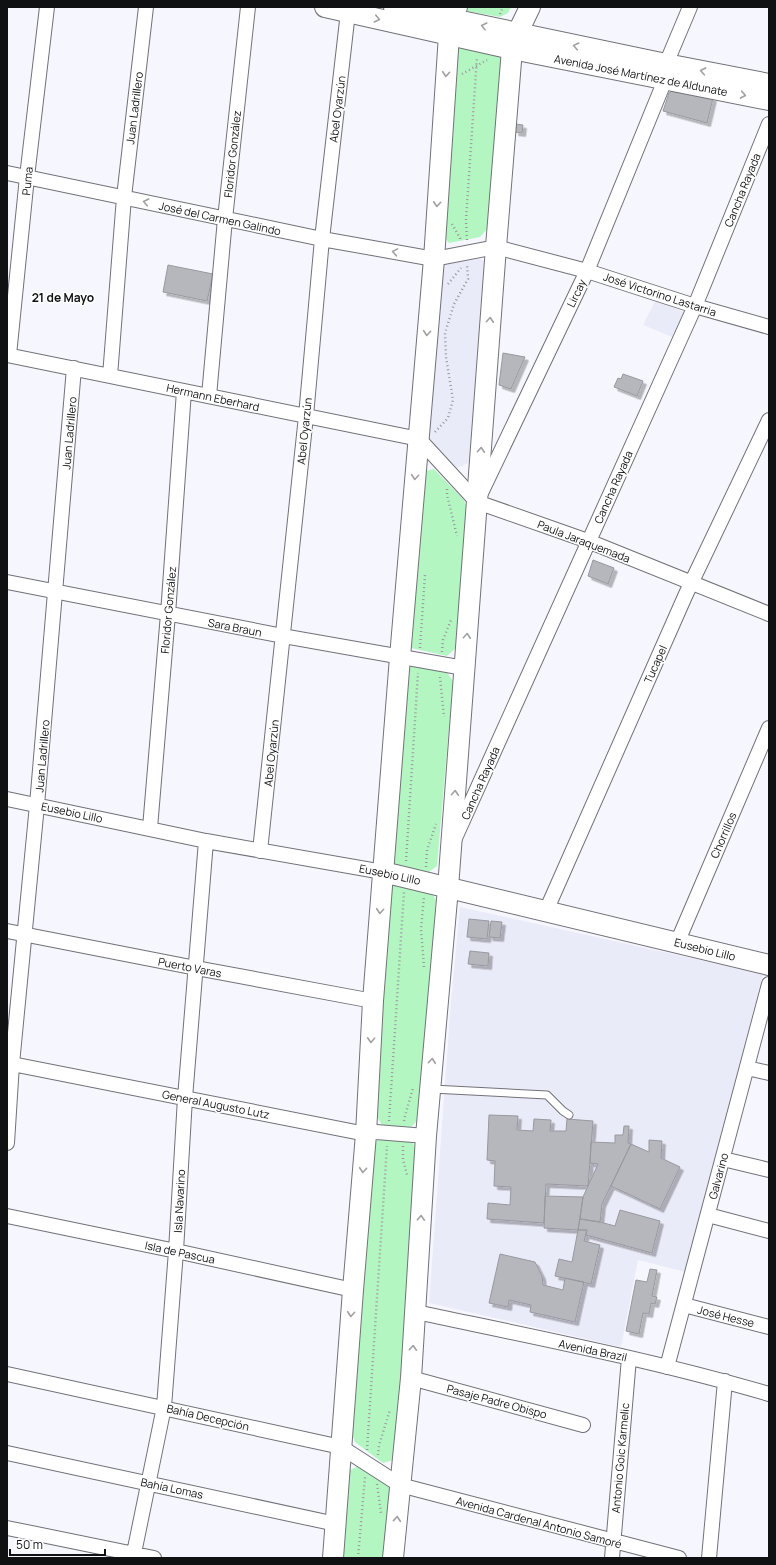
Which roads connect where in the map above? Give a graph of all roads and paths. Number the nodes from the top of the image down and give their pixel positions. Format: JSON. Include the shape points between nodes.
{"nodes":[{"id":1,"x":47,"y":7,"type":"edge"},
{"id":2,"x":146,"y":7,"type":"edge"},
{"id":3,"x":248,"y":7,"type":"edge"},
{"id":4,"x":325,"y":7,"type":"edge"},
{"id":5,"x":503,"y":7,"type":"edge"},
{"id":6,"x":530,"y":7,"type":"edge"},
{"id":7,"x":690,"y":7,"type":"edge"},
{"id":8,"x":402,"y":8,"type":"edge"},
{"id":9,"x":348,"y":12,"type":"junction"},
{"id":10,"x":453,"y":20,"type":"edge"},
{"id":11,"x":489,"y":38,"type":"junction"},
{"id":12,"x":515,"y":41,"type":"junction"},
{"id":13,"x":476,"y":66,"type":"junction"},
{"id":14,"x":666,"y":72,"type":"junction"},
{"id":15,"x":459,"y":78,"type":"dead end"},
{"id":16,"x":769,"y":84,"type":"edge"},
{"id":17,"x":769,"y":100,"type":"edge"},
{"id":18,"x":769,"y":124,"type":"edge"},
{"id":19,"x":7,"y":173,"type":"edge"},
{"id":20,"x":27,"y":177,"type":"junction"},
{"id":21,"x":124,"y":197,"type":"junction"},
{"id":22,"x":225,"y":219,"type":"junction"},
{"id":23,"x":450,"y":221,"type":"dead end"},
{"id":24,"x":322,"y":239,"type":"junction"},
{"id":25,"x":496,"y":247,"type":"junction"},
{"id":26,"x":464,"y":253,"type":"junction"},
{"id":27,"x":434,"y":259,"type":"junction"},
{"id":28,"x":587,"y":271,"type":"junction"},
{"id":29,"x":444,"y":290,"type":"dead end"},
{"id":30,"x":695,"y":306,"type":"junction"},
{"id":31,"x":769,"y":327,"type":"edge"},
{"id":32,"x":8,"y":355,"type":"edge"},
{"id":33,"x":74,"y":368,"type":"junction"},
{"id":34,"x":110,"y":376,"type":"junction"},
{"id":35,"x":184,"y":391,"type":"junction"},
{"id":36,"x":209,"y":396,"type":"junction"},
{"id":37,"x":306,"y":416,"type":"junction"},
{"id":38,"x":769,"y":420,"type":"edge"},
{"id":39,"x":428,"y":436,"type":"junction"},
{"id":40,"x":448,"y":470,"type":"junction"},
{"id":41,"x":477,"y":502,"type":"junction"},
{"id":42,"x":458,"y":537,"type":"dead end"},
{"id":43,"x":588,"y":542,"type":"junction"},
{"id":44,"x":425,"y":573,"type":"dead end"},
{"id":45,"x":7,"y":582,"type":"edge"},
{"id":46,"x":691,"y":583,"type":"junction"},
{"id":47,"x":56,"y":592,"type":"junction"},
{"id":48,"x":168,"y":614,"type":"junction"},
{"id":49,"x":769,"y":614,"type":"edge"},
{"id":50,"x":453,"y":616,"type":"dead end"},
{"id":51,"x":283,"y":636,"type":"junction"},
{"id":52,"x":400,"y":657,"type":"junction"},
{"id":53,"x":419,"y":659,"type":"junction"},
{"id":54,"x":441,"y":664,"type":"junction"},
{"id":55,"x":464,"y":668,"type":"junction"},
{"id":56,"x":444,"y":720,"type":"dead end"},
{"id":57,"x":769,"y":728,"type":"edge"},
{"id":58,"x":7,"y":799,"type":"edge"},
{"id":59,"x":37,"y":805,"type":"junction"},
{"id":60,"x":437,"y":819,"type":"dead end"},
{"id":61,"x":150,"y":828,"type":"junction"},
{"id":62,"x":206,"y":841,"type":"junction"},
{"id":63,"x":451,"y":847,"type":"junction"},
{"id":64,"x":260,"y":851,"type":"junction"},
{"id":65,"x":383,"y":872,"type":"junction"},
{"id":66,"x":405,"y":877,"type":"junction"},
{"id":67,"x":425,"y":882,"type":"junction"},
{"id":68,"x":448,"y":888,"type":"junction"},
{"id":69,"x":546,"y":911,"type":"junction"},
{"id":70,"x":7,"y":931,"type":"edge"},
{"id":71,"x":26,"y":934,"type":"junction"},
{"id":72,"x":677,"y":943,"type":"junction"},
{"id":73,"x":769,"y":965,"type":"edge"},
{"id":74,"x":196,"y":968,"type":"junction"},
{"id":75,"x":424,"y":968,"type":"dead end"},
{"id":76,"x":769,"y":984,"type":"edge"},
{"id":77,"x":373,"y":1001,"type":"junction"},
{"id":78,"x":10,"y":1063,"type":"edge"},
{"id":79,"x":747,"y":1068,"type":"junction"},
{"id":80,"x":769,"y":1073,"type":"edge"},
{"id":81,"x":422,"y":1085,"type":"junction"},
{"id":82,"x":185,"y":1098,"type":"junction"},
{"id":83,"x":569,"y":1115,"type":"dead end"},
{"id":84,"x":388,"y":1133,"type":"junction"},
{"id":85,"x":366,"y":1134,"type":"junction"},
{"id":86,"x":404,"y":1134,"type":"junction"},
{"id":87,"x":426,"y":1136,"type":"junction"},
{"id":88,"x":7,"y":1142,"type":"edge"},
{"id":89,"x":723,"y":1159,"type":"junction"},
{"id":90,"x":769,"y":1170,"type":"edge"},
{"id":91,"x":408,"y":1178,"type":"dead end"},
{"id":92,"x":708,"y":1215,"type":"junction"},
{"id":93,"x":7,"y":1216,"type":"edge"},
{"id":94,"x":769,"y":1231,"type":"edge"},
{"id":95,"x":176,"y":1251,"type":"junction"},
{"id":96,"x":353,"y":1290,"type":"junction"},
{"id":97,"x":684,"y":1305,"type":"junction"},
{"id":98,"x":416,"y":1312,"type":"junction"},
{"id":99,"x":769,"y":1327,"type":"edge"},
{"id":100,"x":629,"y":1358,"type":"junction"},
{"id":101,"x":667,"y":1367,"type":"junction"},
{"id":102,"x":7,"y":1374,"type":"edge"},
{"id":103,"x":411,"y":1378,"type":"junction"},
{"id":104,"x":725,"y":1381,"type":"junction"},
{"id":105,"x":769,"y":1394,"type":"edge"},
{"id":106,"x":393,"y":1403,"type":"dead end"},
{"id":107,"x":164,"y":1407,"type":"junction"},
{"id":108,"x":583,"y":1425,"type":"dead end"},
{"id":109,"x":341,"y":1447,"type":"junction"},
{"id":110,"x":7,"y":1453,"type":"edge"},
{"id":111,"x":372,"y":1467,"type":"junction"},
{"id":112,"x":148,"y":1483,"type":"junction"},
{"id":113,"x":400,"y":1485,"type":"junction"},
{"id":114,"x":382,"y":1519,"type":"dead end"},
{"id":115,"x":336,"y":1524,"type":"junction"},
{"id":116,"x":7,"y":1528,"type":"edge"},
{"id":117,"x":613,"y":1541,"type":"junction"},
{"id":118,"x":133,"y":1556,"type":"edge"},
{"id":119,"x":154,"y":1558,"type":"edge"},
{"id":120,"x":333,"y":1558,"type":"edge"},
{"id":121,"x":358,"y":1558,"type":"edge"},
{"id":122,"x":393,"y":1558,"type":"edge"},
{"id":123,"x":612,"y":1558,"type":"edge"},
{"id":124,"x":679,"y":1558,"type":"edge"},
{"id":125,"x":708,"y":1558,"type":"edge"}],
"edges":[{"from":1,"to":20,"type":"street","name":"Puma"},
{"from":2,"to":21,"type":"street","name":"Juan Ladrillero"},
{"from":3,"to":22,"type":"street","name":"Floridor González"},
{"from":4,"to":9,"type":"main road"},
{"from":5,"to":11,"type":"path"},
{"from":6,"to":12,"type":"main road"},
{"from":7,"to":14,"type":"street","name":"Lircay"},
{"from":8,"to":10,"type":"main road"},
{"from":9,"to":10,"type":"main road","one_way":true},
{"from":9,"to":24,"type":"street","name":"Abel Oyarzún"},
{"from":10,"to":11,"type":"main road","name":"Avenida José Martínez de Aldunate"},
{"from":10,"to":27,"type":"main road","one_way":true},
{"from":11,"to":12,"type":"main road","name":"Avenida José Martínez de Aldunate"},
{"from":11,"to":13,"type":"path"},
{"from":11,"to":13,"type":"path","via":[[489,59]]},
{"from":12,"to":14,"type":"main road","name":"Avenida José Martínez de Aldunate"},
{"from":12,"to":25,"type":"main road"},
{"from":13,"to":15,"type":"path"},
{"from":13,"to":26,"type":"path"},
{"from":16,"to":14,"type":"main road","name":"Avenida José Martínez de Aldunate","one_way":true},
{"from":14,"to":17,"type":"main road","name":"Avenida José Martínez de Aldunate","one_way":true},
{"from":14,"to":28,"type":"street","name":"Lircay"},
{"from":18,"to":30,"type":"street","name":"Cancha Rayada"},
{"from":19,"to":20,"type":"street","name":"José del Carmen Galindo"},
{"from":20,"to":21,"type":"street","name":"José del Carmen Galindo"},
{"from":20,"to":32,"type":"street","name":"Puma"},
{"from":22,"to":21,"type":"street","name":"José del Carmen Galindo","one_way":true},
{"from":21,"to":34,"type":"street","name":"Juan Ladrillero"},
{"from":22,"to":24,"type":"street","name":"José del Carmen Galindo"},
{"from":22,"to":36,"type":"street","name":"Floridor González"},
{"from":23,"to":26,"type":"path","via":[[460,238]]},
{"from":27,"to":24,"type":"street","name":"José del Carmen Galindo","one_way":true},
{"from":24,"to":37,"type":"street","name":"Abel Oyarzún"},
{"from":25,"to":26,"type":"street","name":"José Victorino Lastarria"},
{"from":25,"to":28,"type":"street","name":"José Victorino Lastarria"},
{"from":41,"to":25,"type":"main road","one_way":true},
{"from":26,"to":27,"type":"street","name":"José Victorino Lastarria"},
{"from":26,"to":29,"type":"path","via":[[462,266]]},
{"from":26,"to":39,"type":"path","via":[[468,279],[454,304],[445,333],[446,357],[454,400],[448,418]]},
{"from":27,"to":39,"type":"main road","one_way":true},
{"from":28,"to":30,"type":"street","name":"José Victorino Lastarria"},
{"from":28,"to":41,"type":"street","name":"Lircay"},
{"from":30,"to":31,"type":"street","name":"José Victorino Lastarria"},
{"from":30,"to":43,"type":"street","name":"Cancha Rayada"},
{"from":32,"to":33,"type":"street","name":"Hermann Eberhard"},
{"from":33,"to":34,"type":"street","name":"Hermann Eberhard"},
{"from":33,"to":47,"type":"street","name":"Juan Ladrillero"},
{"from":34,"to":35,"type":"street","name":"Hermann Eberhard"},
{"from":35,"to":36,"type":"street","name":"Hermann Eberhard"},
{"from":35,"to":48,"type":"street","name":"Floridor González"},
{"from":36,"to":37,"type":"street","name":"Hermann Eberhard"},
{"from":37,"to":39,"type":"street","name":"Hermann Eberhard"},
{"from":37,"to":51,"type":"street","name":"Abel Oyarzún"},
{"from":38,"to":46,"type":"street","name":"Tucapel"},
{"from":39,"to":40,"type":"street","name":"Paula Jaraquemada"},
{"from":39,"to":52,"type":"main road","one_way":true},
{"from":40,"to":41,"type":"street","name":"Paula Jaraquemada"},
{"from":40,"to":42,"type":"path","via":[[447,495]]},
{"from":41,"to":43,"type":"street","name":"Paula Jaraquemada"},
{"from":55,"to":41,"type":"main road","one_way":true},
{"from":43,"to":46,"type":"street","name":"Paula Jaraquemada"},
{"from":43,"to":63,"type":"street","name":"Cancha Rayada"},
{"from":44,"to":53,"type":"path"},
{"from":45,"to":47,"type":"street","name":"Sara Braun"},
{"from":46,"to":49,"type":"street","name":"Paula Jaraquemada"},
{"from":46,"to":69,"type":"street","name":"Tucapel"},
{"from":47,"to":48,"type":"street","name":"Sara Braun"},
{"from":47,"to":59,"type":"street","name":"Juan Ladrillero"},
{"from":48,"to":51,"type":"street","name":"Sara Braun"},
{"from":48,"to":61,"type":"street","name":"Floridor González"},
{"from":50,"to":54,"type":"path","via":[[443,640]]},
{"from":51,"to":52,"type":"street","name":"Sara Braun"},
{"from":51,"to":64,"type":"street","name":"Abel Oyarzún"},
{"from":52,"to":53,"type":"street","name":"Sara Braun"},
{"from":52,"to":65,"type":"main road"},
{"from":53,"to":54,"type":"street","name":"Sara Braun"},
{"from":53,"to":66,"type":"path"},
{"from":54,"to":55,"type":"street","name":"Sara Braun"},
{"from":54,"to":56,"type":"path","via":[[439,681]]},
{"from":63,"to":55,"type":"main road","one_way":true},
{"from":57,"to":72,"type":"street","name":"Chorrillos"},
{"from":58,"to":59,"type":"street","name":"Eusebio Lillo"},
{"from":59,"to":61,"type":"street","name":"Eusebio Lillo"},
{"from":59,"to":71,"type":"street","name":"Juan Ladrillero"},
{"from":60,"to":67,"type":"path","via":[[427,850]]},
{"from":61,"to":62,"type":"street","name":"Eusebio Lillo"},
{"from":62,"to":64,"type":"street","name":"Eusebio Lillo"},
{"from":62,"to":74,"type":"street","name":"Isla Navarino"},
{"from":63,"to":68,"type":"main road"},
{"from":64,"to":65,"type":"street","name":"Eusebio Lillo"},
{"from":65,"to":66,"type":"main road","name":"Eusebio Lillo"},
{"from":65,"to":77,"type":"main road","one_way":true},
{"from":66,"to":67,"type":"main road","name":"Eusebio Lillo"},
{"from":66,"to":84,"type":"path"},
{"from":67,"to":68,"type":"main road","name":"Eusebio Lillo"},
{"from":67,"to":75,"type":"path","via":[[421,929]]},
{"from":68,"to":69,"type":"main road","name":"Eusebio Lillo"},
{"from":81,"to":68,"type":"main road","one_way":true},
{"from":69,"to":72,"type":"main road","name":"Eusebio Lillo"},
{"from":70,"to":71,"type":"street","name":"Puerto Varas"},
{"from":71,"to":74,"type":"street","name":"Puerto Varas"},
{"from":71,"to":78,"type":"street","name":"Juan Ladrillero"},
{"from":72,"to":73,"type":"main road","name":"Eusebio Lillo"},
{"from":74,"to":77,"type":"street","name":"Puerto Varas"},
{"from":74,"to":82,"type":"street","name":"Isla Navarino"},
{"from":76,"to":79,"type":"street","name":"Galvarino"},
{"from":77,"to":85,"type":"main road","one_way":true},
{"from":78,"to":82,"type":"street","name":"General Augusto Lutz"},
{"from":78,"to":88,"type":"street","name":"Juan Ladrillero"},
{"from":79,"to":80,"type":"street"},
{"from":79,"to":89,"type":"street","name":"Galvarino"},
{"from":81,"to":83,"type":"lane","via":[[547,1095]]},
{"from":81,"to":86,"type":"path","via":[[405,1116]]},
{"from":81,"to":87,"type":"main road"},
{"from":82,"to":85,"type":"street","name":"General Augusto Lutz"},
{"from":82,"to":95,"type":"street","name":"Isla Navarino"},
{"from":84,"to":85,"type":"street","name":"General Augusto Lutz"},
{"from":84,"to":86,"type":"street","name":"General Augusto Lutz"},
{"from":84,"to":111,"type":"path"},
{"from":85,"to":96,"type":"main road","one_way":true},
{"from":86,"to":87,"type":"street","name":"General Augusto Lutz"},
{"from":86,"to":91,"type":"path","via":[[403,1159]]},
{"from":98,"to":87,"type":"main road","one_way":true},
{"from":89,"to":90,"type":"street"},
{"from":89,"to":92,"type":"street","name":"Galvarino"},
{"from":92,"to":94,"type":"street"},
{"from":92,"to":97,"type":"street","name":"Galvarino"},
{"from":93,"to":95,"type":"street","name":"Isla de Pascua"},
{"from":95,"to":96,"type":"street","name":"Isla de Pascua"},
{"from":95,"to":107,"type":"street","name":"Isla Navarino"},
{"from":96,"to":109,"type":"main road","one_way":true},
{"from":97,"to":99,"type":"street","name":"José Hesse"},
{"from":97,"to":101,"type":"street","name":"Galvarino"},
{"from":98,"to":100,"type":"street","name":"Avenida Brazil"},
{"from":103,"to":98,"type":"main road","one_way":true},
{"from":100,"to":101,"type":"street","name":"Avenida Brazil"},
{"from":100,"to":117,"type":"street","name":"Antonio Goic Karmelic"},
{"from":101,"to":104,"type":"street","name":"Avenida Brazil"},
{"from":102,"to":107,"type":"street","name":"Bahía Decepción"},
{"from":103,"to":108,"type":"street","name":"Pasaje Padre Obispo"},
{"from":103,"to":113,"type":"main road"},
{"from":104,"to":105,"type":"street","name":"Avenida Brazil"},
{"from":104,"to":125,"type":"street"},
{"from":106,"to":111,"type":"path"},
{"from":107,"to":109,"type":"street","name":"Bahía Decepción"},
{"from":107,"to":112,"type":"street","name":"Isla Navarino"},
{"from":109,"to":111,"type":"street","name":"Bahía Decepción"},
{"from":109,"to":115,"type":"main road"},
{"from":110,"to":112,"type":"street","name":"Bahía Lomas"},
{"from":111,"to":113,"type":"street","name":"Bahía Decepción"},
{"from":111,"to":114,"type":"path"},
{"from":111,"to":121,"type":"path"},
{"from":112,"to":115,"type":"street","name":"Bahía Lomas"},
{"from":112,"to":118,"type":"street","name":"Isla Navarino"},
{"from":113,"to":117,"type":"street","name":"Avenida Cardenal Antonio Samoré"},
{"from":122,"to":113,"type":"main road","one_way":true},
{"from":115,"to":120,"type":"main road"},
{"from":116,"to":118,"type":"street"},
{"from":117,"to":123,"type":"street","name":"Antonio Goic Karmelic"},
{"from":117,"to":124,"type":"street","name":"Avenida Cardenal Antonio Samoré"},
{"from":118,"to":119,"type":"street"}]}
